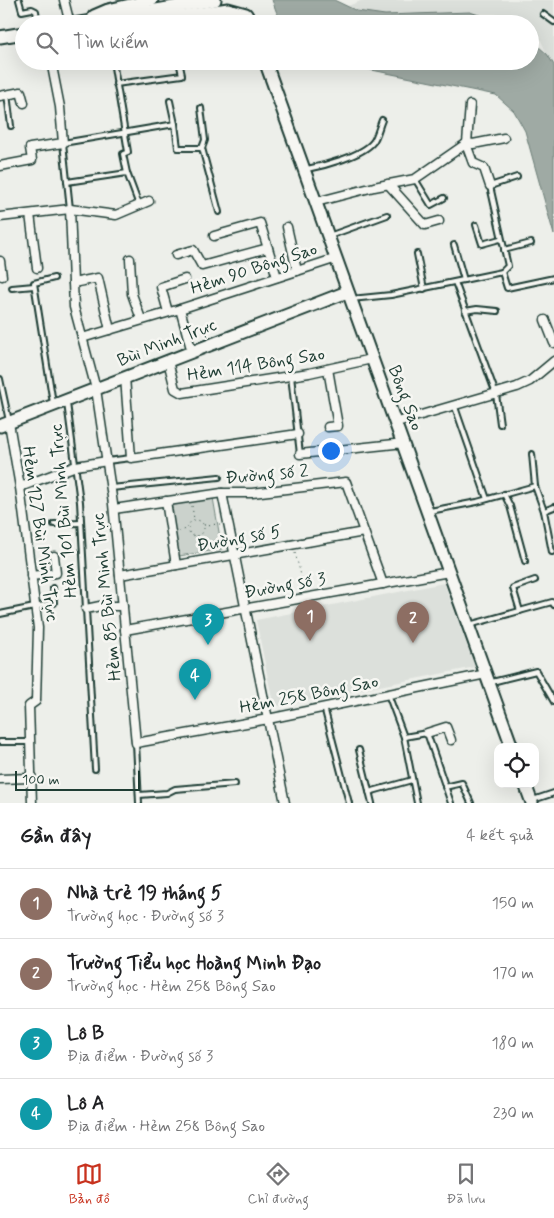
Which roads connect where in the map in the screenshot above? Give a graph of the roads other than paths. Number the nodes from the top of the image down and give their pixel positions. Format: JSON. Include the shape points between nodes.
{"nodes":[{"id":1,"x":19,"y":0,"type":"edge"},
{"id":2,"x":64,"y":0,"type":"edge"},
{"id":3,"x":152,"y":0,"type":"edge"},
{"id":4,"x":215,"y":0,"type":"edge"},
{"id":5,"x":543,"y":14,"type":"dead end"},
{"id":6,"x":37,"y":15,"type":"edge"},
{"id":7,"x":72,"y":15,"type":"edge"},
{"id":8,"x":97,"y":15,"type":"edge"},
{"id":9,"x":127,"y":15,"type":"edge"},
{"id":10,"x":190,"y":15,"type":"edge"},
{"id":11,"x":247,"y":15,"type":"edge"},
{"id":12,"x":554,"y":22,"type":"edge"},
{"id":13,"x":15,"y":33,"type":"edge"},
{"id":14,"x":1,"y":34,"type":"edge"},
{"id":15,"x":53,"y":70,"type":"edge"},
{"id":16,"x":114,"y":70,"type":"edge"},
{"id":17,"x":181,"y":70,"type":"edge"},
{"id":18,"x":268,"y":70,"type":"edge"},
{"id":19,"x":116,"y":84,"type":"junction"},
{"id":20,"x":4,"y":95,"type":"edge"},
{"id":21,"x":170,"y":101,"type":"dead end"},
{"id":22,"x":24,"y":103,"type":"dead end"},
{"id":23,"x":470,"y":105,"type":"dead end"},
{"id":24,"x":201,"y":108,"type":"dead end"},
{"id":25,"x":382,"y":120,"type":"dead end"},
{"id":26,"x":175,"y":124,"type":"junction"},
{"id":27,"x":11,"y":126,"type":"dead end"},
{"id":28,"x":125,"y":132,"type":"junction"},
{"id":29,"x":504,"y":138,"type":"dead end"},
{"id":30,"x":63,"y":143,"type":"junction"},
{"id":31,"x":467,"y":144,"type":"junction"},
{"id":32,"x":202,"y":148,"type":"junction"},
{"id":33,"x":0,"y":166,"type":"edge"},
{"id":34,"x":304,"y":170,"type":"junction"},
{"id":35,"x":127,"y":172,"type":"junction"},
{"id":36,"x":517,"y":176,"type":"dead end"},
{"id":37,"x":415,"y":179,"type":"junction"},
{"id":38,"x":67,"y":182,"type":"junction"},
{"id":39,"x":388,"y":184,"type":"junction"},
{"id":40,"x":490,"y":186,"type":"junction"},
{"id":41,"x":444,"y":198,"type":"dead end"},
{"id":42,"x":149,"y":201,"type":"dead end"},
{"id":43,"x":316,"y":202,"type":"junction"},
{"id":44,"x":139,"y":205,"type":"junction"},
{"id":45,"x":70,"y":209,"type":"junction"},
{"id":46,"x":219,"y":212,"type":"dead end"},
{"id":47,"x":30,"y":214,"type":"junction"},
{"id":48,"x":387,"y":215,"type":"dead end"},
{"id":49,"x":0,"y":217,"type":"edge"},
{"id":50,"x":439,"y":221,"type":"dead end"},
{"id":51,"x":476,"y":225,"type":"dead end"},
{"id":52,"x":287,"y":227,"type":"dead end"},
{"id":53,"x":214,"y":236,"type":"dead end"},
{"id":54,"x":329,"y":236,"type":"junction"},
{"id":55,"x":500,"y":239,"type":"junction"},
{"id":56,"x":531,"y":243,"type":"dead end"},
{"id":57,"x":454,"y":245,"type":"dead end"},
{"id":58,"x":268,"y":248,"type":"junction"},
{"id":59,"x":504,"y":250,"type":"junction"},
{"id":60,"x":417,"y":254,"type":"dead end"},
{"id":61,"x":176,"y":255,"type":"dead end"},
{"id":62,"x":337,"y":258,"type":"junction"},
{"id":63,"x":130,"y":259,"type":"dead end"},
{"id":64,"x":0,"y":261,"type":"edge"},
{"id":65,"x":37,"y":268,"type":"dead end"},
{"id":66,"x":297,"y":271,"type":"junction"},
{"id":67,"x":502,"y":272,"type":"junction"},
{"id":68,"x":2,"y":276,"type":"dead end"},
{"id":69,"x":54,"y":278,"type":"dead end"},
{"id":70,"x":277,"y":278,"type":"junction"},
{"id":71,"x":554,"y":278,"type":"edge"},
{"id":72,"x":185,"y":279,"type":"dead end"},
{"id":73,"x":464,"y":280,"type":"junction"},
{"id":74,"x":73,"y":282,"type":"junction"},
{"id":75,"x":455,"y":282,"type":"junction"},
{"id":76,"x":34,"y":286,"type":"junction"},
{"id":77,"x":12,"y":288,"type":"dead end"},
{"id":78,"x":424,"y":289,"type":"junction"},
{"id":79,"x":348,"y":296,"type":"junction"},
{"id":80,"x":180,"y":309,"type":"junction"},
{"id":81,"x":465,"y":311,"type":"junction"},
{"id":82,"x":497,"y":311,"type":"dead end"},
{"id":83,"x":168,"y":312,"type":"junction"},
{"id":84,"x":141,"y":319,"type":"junction"},
{"id":85,"x":544,"y":320,"type":"dead end"},
{"id":86,"x":110,"y":330,"type":"junction"},
{"id":87,"x":82,"y":338,"type":"junction"},
{"id":88,"x":554,"y":343,"type":"edge"},
{"id":89,"x":192,"y":352,"type":"junction"},
{"id":90,"x":372,"y":359,"type":"junction"},
{"id":91,"x":168,"y":361,"type":"junction"},
{"id":92,"x":554,"y":361,"type":"edge"},
{"id":93,"x":328,"y":369,"type":"junction"},
{"id":94,"x":291,"y":376,"type":"junction"},
{"id":95,"x":125,"y":377,"type":"junction"},
{"id":96,"x":0,"y":379,"type":"edge"},
{"id":97,"x":96,"y":389,"type":"junction"},
{"id":98,"x":496,"y":394,"type":"junction"},
{"id":99,"x":67,"y":401,"type":"junction"},
{"id":100,"x":53,"y":406,"type":"junction"},
{"id":101,"x":455,"y":407,"type":"junction"},
{"id":102,"x":396,"y":422,"type":"junction"},
{"id":103,"x":500,"y":424,"type":"dead end"},
{"id":104,"x":5,"y":425,"type":"edge"},
{"id":105,"x":328,"y":427,"type":"dead end"},
{"id":106,"x":298,"y":434,"type":"junction"},
{"id":107,"x":404,"y":443,"type":"junction"},
{"id":108,"x":300,"y":454,"type":"joint"},
{"id":109,"x":532,"y":454,"type":"dead end"},
{"id":110,"x":131,"y":458,"type":"junction"},
{"id":111,"x":107,"y":461,"type":"junction"},
{"id":112,"x":76,"y":466,"type":"junction"},
{"id":113,"x":219,"y":477,"type":"dead end"},
{"id":114,"x":535,"y":486,"type":"junction"},
{"id":115,"x":20,"y":487,"type":"junction"},
{"id":116,"x":111,"y":488,"type":"junction"},
{"id":117,"x":222,"y":493,"type":"junction"},
{"id":118,"x":504,"y":494,"type":"junction"},
{"id":119,"x":487,"y":499,"type":"junction"},
{"id":120,"x":166,"y":501,"type":"junction"},
{"id":121,"x":554,"y":507,"type":"edge"},
{"id":122,"x":114,"y":509,"type":"junction"},
{"id":123,"x":428,"y":511,"type":"junction"},
{"id":124,"x":544,"y":511,"type":"junction"},
{"id":125,"x":81,"y":523,"type":"junction"},
{"id":126,"x":54,"y":524,"type":"dead end"},
{"id":127,"x":364,"y":532,"type":"junction"},
{"id":128,"x":552,"y":552,"type":"dead end"},
{"id":129,"x":235,"y":555,"type":"junction"},
{"id":130,"x":54,"y":556,"type":"dead end"},
{"id":131,"x":525,"y":561,"type":"dead end"},
{"id":132,"x":176,"y":565,"type":"junction"},
{"id":133,"x":449,"y":572,"type":"junction"},
{"id":134,"x":120,"y":575,"type":"junction"},
{"id":135,"x":31,"y":576,"type":"junction"},
{"id":136,"x":535,"y":580,"type":"dead end"},
{"id":137,"x":382,"y":584,"type":"junction"},
{"id":138,"x":53,"y":588,"type":"dead end"},
{"id":139,"x":553,"y":603,"type":"edge"},
{"id":140,"x":123,"y":606,"type":"junction"},
{"id":141,"x":35,"y":607,"type":"junction"},
{"id":142,"x":246,"y":608,"type":"junction"},
{"id":143,"x":86,"y":610,"type":"junction"},
{"id":144,"x":520,"y":611,"type":"junction"},
{"id":145,"x":0,"y":614,"type":"edge"},
{"id":146,"x":468,"y":625,"type":"junction"},
{"id":147,"x":126,"y":630,"type":"junction"},
{"id":148,"x":488,"y":678,"type":"junction"},
{"id":149,"x":388,"y":694,"type":"junction"},
{"id":150,"x":554,"y":702,"type":"edge"},
{"id":151,"x":324,"y":707,"type":"junction"},
{"id":152,"x":268,"y":719,"type":"junction"},
{"id":153,"x":427,"y":733,"type":"junction"},
{"id":154,"x":404,"y":737,"type":"junction"},
{"id":155,"x":451,"y":740,"type":"dead end"},
{"id":156,"x":0,"y":742,"type":"edge"},
{"id":157,"x":30,"y":742,"type":"junction"},
{"id":158,"x":511,"y":743,"type":"edge"},
{"id":159,"x":136,"y":744,"type":"junction"},
{"id":160,"x":359,"y":750,"type":"dead end"},
{"id":161,"x":95,"y":769,"type":"dead end"},
{"id":162,"x":30,"y":778,"type":"junction"},
{"id":163,"x":0,"y":779,"type":"edge"},
{"id":164,"x":412,"y":780,"type":"junction"},
{"id":165,"x":235,"y":784,"type":"dead end"},
{"id":166,"x":445,"y":787,"type":"junction"},
{"id":167,"x":527,"y":788,"type":"edge"},
{"id":168,"x":369,"y":792,"type":"junction"},
{"id":169,"x":554,"y":792,"type":"edge"},
{"id":170,"x":139,"y":795,"type":"junction"},
{"id":171,"x":532,"y":802,"type":"edge"},
{"id":172,"x":32,"y":803,"type":"edge"},
{"id":173,"x":139,"y":803,"type":"edge"},
{"id":174,"x":285,"y":803,"type":"edge"},
{"id":175,"x":348,"y":803,"type":"edge"},
{"id":176,"x":372,"y":803,"type":"edge"},
{"id":177,"x":417,"y":803,"type":"edge"},
{"id":178,"x":451,"y":803,"type":"edge"},
{"id":179,"x":471,"y":803,"type":"edge"}],
"edges":[{"from":1,"to":6,"type":"lane","via":[[22,11],[32,9]]},
{"from":2,"to":7,"type":"street"},
{"from":3,"to":8,"type":"street"},
{"from":4,"to":9,"type":"street"},
{"from":5,"to":12,"type":"lane"},
{"from":10,"to":11,"type":"street","via":[[228,9]]},
{"from":13,"to":14,"type":"street"},
{"from":15,"to":30,"type":"street"},
{"from":16,"to":19,"type":"lane"},
{"from":17,"to":19,"type":"lane","via":[[182,75]]},
{"from":18,"to":34,"type":"street","name":"Bông Sao"},
{"from":19,"to":28,"type":"lane"},
{"from":20,"to":22,"type":"street","via":[[20,92]]},
{"from":20,"to":27,"type":"lane"},
{"from":21,"to":26,"type":"lane"},
{"from":23,"to":31,"type":"street"},
{"from":24,"to":32,"type":"lane","via":[[205,140]]},
{"from":25,"to":34,"type":"lane","via":[[373,142],[359,152]]},
{"from":26,"to":28,"type":"lane"},
{"from":26,"to":32,"type":"lane","via":[[178,148]]},
{"from":28,"to":30,"type":"lane"},
{"from":28,"to":35,"type":"lane","via":[[128,152],[123,154]]},
{"from":29,"to":31,"type":"street"},
{"from":30,"to":33,"type":"street","via":[[30,148],[32,160]]},
{"from":30,"to":38,"type":"lane"},
{"from":31,"to":37,"type":"street"},
{"from":31,"to":40,"type":"street","via":[[474,163],[484,168]]},
{"from":32,"to":46,"type":"lane"},
{"from":34,"to":43,"type":"street","name":"Bông Sao"},
{"from":35,"to":38,"type":"lane"},
{"from":35,"to":44,"type":"lane"},
{"from":36,"to":40,"type":"lane"},
{"from":37,"to":39,"type":"street"},
{"from":37,"to":41,"type":"lane","via":[[431,205]]},
{"from":38,"to":45,"type":"lane"},
{"from":39,"to":43,"type":"street"},
{"from":39,"to":50,"type":"street","via":[[425,225]]},
{"from":40,"to":55,"type":"lane"},
{"from":42,"to":44,"type":"street"},
{"from":43,"to":54,"type":"street","name":"Bông Sao"},
{"from":44,"to":45,"type":"street","via":[[116,215]]},
{"from":45,"to":47,"type":"street"},
{"from":45,"to":74,"type":"street","name":"Hẻm 85 Bùi Minh Trực"},
{"from":47,"to":49,"type":"street"},
{"from":47,"to":65,"type":"street"},
{"from":48,"to":54,"type":"lane"},
{"from":51,"to":55,"type":"lane","via":[[482,244]]},
{"from":52,"to":66,"type":"street"},
{"from":53,"to":58,"type":"street","via":[[260,223]]},
{"from":54,"to":62,"type":"street","name":"Bông Sao"},
{"from":55,"to":59,"type":"lane"},
{"from":56,"to":59,"type":"lane"},
{"from":57,"to":73,"type":"lane"},
{"from":58,"to":61,"type":"street","via":[[202,266],[193,250]]},
{"from":58,"to":70,"type":"street"},
{"from":59,"to":67,"type":"lane","via":[[508,266]]},
{"from":60,"to":78,"type":"lane"},
{"from":62,"to":66,"type":"street","name":"Hẻm 90 Bông Sao"},
{"from":62,"to":79,"type":"street","name":"Bông Sao"},
{"from":63,"to":84,"type":"street","via":[[132,294]]},
{"from":64,"to":68,"type":"street"},
{"from":66,"to":70,"type":"street","name":"Hẻm 90 Bông Sao"},
{"from":67,"to":71,"type":"lane","via":[[507,288]]},
{"from":67,"to":73,"type":"lane"},
{"from":69,"to":76,"type":"lane","via":[[34,283]]},
{"from":70,"to":80,"type":"street","name":"Hẻm 90 Bông Sao"},
{"from":72,"to":83,"type":"street","via":[[161,287]]},
{"from":73,"to":75,"type":"lane"},
{"from":74,"to":86,"type":"street","via":[[98,278]]},
{"from":74,"to":87,"type":"street","name":"Hẻm 85 Bùi Minh Trực","via":[[74,308]]},
{"from":75,"to":78,"type":"lane"},
{"from":75,"to":81,"type":"lane"},
{"from":76,"to":77,"type":"lane"},
{"from":76,"to":100,"type":"lane"},
{"from":78,"to":79,"type":"lane","via":[[391,296]]},
{"from":79,"to":89,"type":"street","name":"Bùi Minh Trực"},
{"from":79,"to":90,"type":"street","name":"Bông Sao"},
{"from":80,"to":83,"type":"street","name":"Hẻm 90 Bông Sao"},
{"from":80,"to":89,"type":"street"},
{"from":81,"to":82,"type":"lane"},
{"from":81,"to":98,"type":"lane"},
{"from":83,"to":84,"type":"street","name":"Hẻm 90 Bông Sao"},
{"from":84,"to":86,"type":"street","name":"Hẻm 90 Bông Sao"},
{"from":85,"to":88,"type":"street"},
{"from":86,"to":87,"type":"street","name":"Hẻm 90 Bông Sao"},
{"from":87,"to":97,"type":"street","name":"Hẻm 85 Bùi Minh Trực"},
{"from":89,"to":91,"type":"street","name":"Bùi Minh Trực"},
{"from":90,"to":93,"type":"street","name":"Hẻm 114 Bông Sao"},
{"from":90,"to":102,"type":"street","name":"Bông Sao"},
{"from":91,"to":94,"type":"street","name":"Hẻm 114 Bông Sao","via":[[175,389],[182,393]]},
{"from":91,"to":95,"type":"street","name":"Bùi Minh Trực"},
{"from":92,"to":98,"type":"street","via":[[530,381]]},
{"from":93,"to":94,"type":"street","name":"Hẻm 114 Bông Sao"},
{"from":93,"to":105,"type":"street","via":[[338,426]]},
{"from":94,"to":106,"type":"lane"},
{"from":95,"to":97,"type":"street","name":"Bùi Minh Trực"},
{"from":95,"to":110,"type":"street"},
{"from":96,"to":104,"type":"lane"},
{"from":97,"to":99,"type":"street","name":"Bùi Minh Trực"},
{"from":97,"to":111,"type":"street","name":"Hẻm 85 Bùi Minh Trực"},
{"from":98,"to":101,"type":"street"},
{"from":98,"to":103,"type":"lane"},
{"from":99,"to":100,"type":"street","name":"Bùi Minh Trực"},
{"from":99,"to":112,"type":"lane","name":"Hẻm 101 Bùi Minh Trực"},
{"from":100,"to":104,"type":"street","name":"Bùi Minh Trực"},
{"from":101,"to":102,"type":"street"},
{"from":101,"to":119,"type":"lane"},
{"from":102,"to":107,"type":"street","name":"Bông Sao"},
{"from":104,"to":115,"type":"street","name":"Hẻm 127 Bùi Minh Trực"},
{"from":106,"to":108,"type":"lane"},
{"from":106,"to":110,"type":"street"},
{"from":107,"to":108,"type":"street"},
{"from":107,"to":123,"type":"street","name":"Bông Sao"},
{"from":109,"to":114,"type":"lane"},
{"from":110,"to":111,"type":"lane"},
{"from":111,"to":112,"type":"street"},
{"from":111,"to":116,"type":"street","name":"Hẻm 85 Bùi Minh Trực"},
{"from":112,"to":115,"type":"street"},
{"from":112,"to":125,"type":"lane","name":"Hẻm 101 Bùi Minh Trực"},
{"from":113,"to":116,"type":"lane"},
{"from":114,"to":118,"type":"lane"},
{"from":114,"to":124,"type":"lane"},
{"from":115,"to":135,"type":"street","name":"Hẻm 127 Bùi Minh Trực"},
{"from":116,"to":122,"type":"street","name":"Hẻm 85 Bùi Minh Trực"},
{"from":117,"to":120,"type":"street","name":"Đường số 2"},
{"from":117,"to":127,"type":"street","name":"Đường số 2","via":[[252,493],[346,482]]},
{"from":117,"to":129,"type":"street"},
{"from":118,"to":119,"type":"lane"},
{"from":118,"to":131,"type":"lane"},
{"from":119,"to":123,"type":"lane"},
{"from":120,"to":122,"type":"street","name":"Đường số 2"},
{"from":120,"to":132,"type":"street"},
{"from":121,"to":124,"type":"lane"},
{"from":122,"to":134,"type":"street","name":"Hẻm 85 Bùi Minh Trực"},
{"from":123,"to":133,"type":"street","name":"Bông Sao"},
{"from":124,"to":128,"type":"lane"},
{"from":125,"to":126,"type":"lane"},
{"from":125,"to":143,"type":"lane","name":"Hẻm 101 Bùi Minh Trực"},
{"from":127,"to":129,"type":"street","name":"Đường số 5"},
{"from":127,"to":137,"type":"street","name":"Đường số 2"},
{"from":129,"to":132,"type":"street","name":"Đường số 5"},
{"from":129,"to":142,"type":"street"},
{"from":130,"to":135,"type":"street","via":[[56,573]]},
{"from":132,"to":134,"type":"street","name":"Đường số 5"},
{"from":133,"to":137,"type":"street","name":"Đường số 3"},
{"from":133,"to":146,"type":"street","name":"Bông Sao"},
{"from":134,"to":140,"type":"street","name":"Hẻm 85 Bùi Minh Trực"},
{"from":135,"to":141,"type":"street","name":"Hẻm 127 Bùi Minh Trực"},
{"from":136,"to":144,"type":"lane","via":[[513,588]]},
{"from":137,"to":142,"type":"street","name":"Đường số 3"},
{"from":138,"to":141,"type":"lane","via":[[54,603]]},
{"from":139,"to":144,"type":"lane"},
{"from":140,"to":143,"type":"street"},
{"from":140,"to":147,"type":"street","name":"Hẻm 85 Bùi Minh Trực"},
{"from":141,"to":145,"type":"lane"},
{"from":141,"to":157,"type":"street","name":"Hẻm 127 Bùi Minh Trực","via":[[38,628],[36,701],[29,706]]},
{"from":142,"to":147,"type":"street","name":"Đường số 3"},
{"from":142,"to":152,"type":"street"},
{"from":143,"to":161,"type":"lane","name":"Hẻm 101 Bùi Minh Trực"},
{"from":144,"to":146,"type":"lane"},
{"from":146,"to":148,"type":"street","name":"Bông Sao"},
{"from":147,"to":159,"type":"street","name":"Hẻm 85 Bùi Minh Trực"},
{"from":148,"to":149,"type":"street","name":"Hẻm 258 Bông Sao"},
{"from":148,"to":150,"type":"lane","via":[[536,671]]},
{"from":148,"to":158,"type":"street","name":"Bông Sao"},
{"from":149,"to":151,"type":"street","name":"Hẻm 258 Bông Sao"},
{"from":149,"to":154,"type":"lane"},
{"from":151,"to":152,"type":"street","name":"Hẻm 258 Bông Sao"},
{"from":151,"to":175,"type":"lane"},
{"from":152,"to":159,"type":"street","name":"Hẻm 258 Bông Sao"},
{"from":152,"to":174,"type":"street"},
{"from":153,"to":154,"type":"lane"},
{"from":153,"to":155,"type":"street","via":[[446,727]]},
{"from":153,"to":166,"type":"lane"},
{"from":154,"to":164,"type":"lane"},
{"from":156,"to":157,"type":"lane"},
{"from":157,"to":162,"type":"street"},
{"from":159,"to":170,"type":"lane","name":"Hẻm 85 Bùi Minh Trực"},
{"from":160,"to":168,"type":"lane"},
{"from":162,"to":163,"type":"street"},
{"from":162,"to":172,"type":"street"},
{"from":164,"to":168,"type":"lane"},
{"from":164,"to":177,"type":"lane"},
{"from":165,"to":170,"type":"lane"},
{"from":166,"to":178,"type":"lane"},
{"from":166,"to":179,"type":"lane","via":[[462,783]]},
{"from":167,"to":171,"type":"street"},
{"from":168,"to":176,"type":"lane"},
{"from":169,"to":171,"type":"lane"},
{"from":170,"to":173,"type":"lane","name":"Hẻm 85 Bùi Minh Trực"}]}
